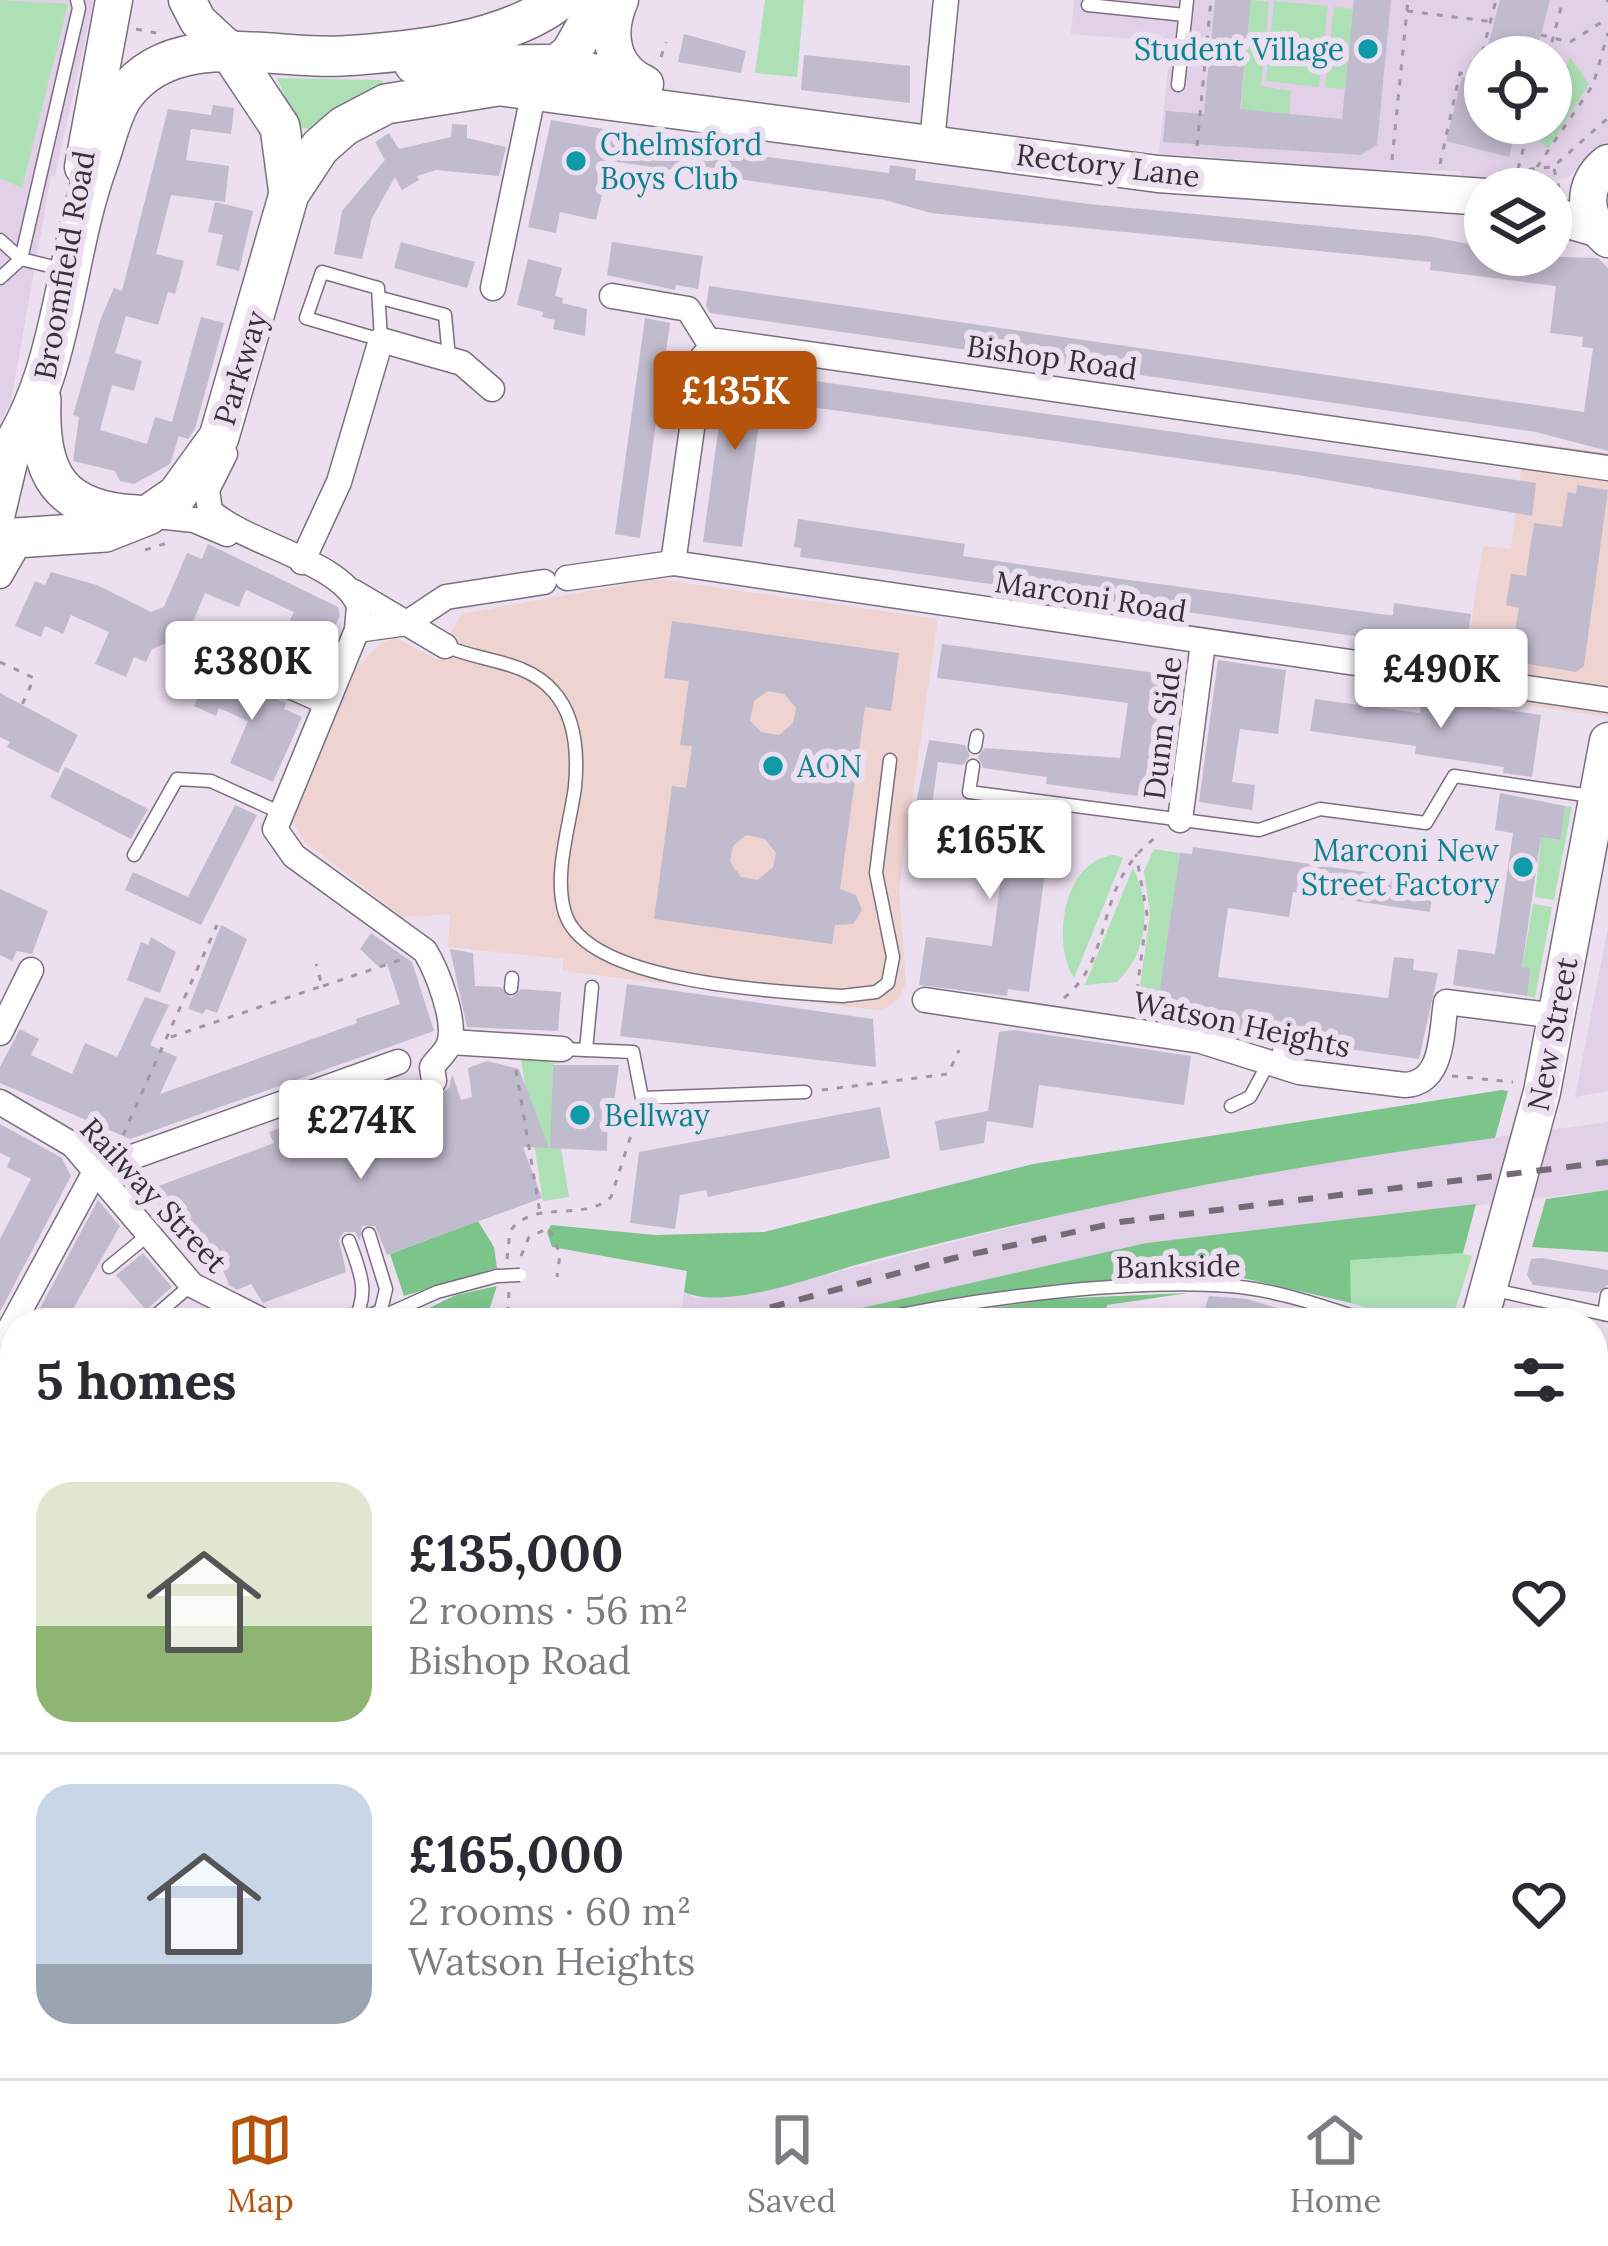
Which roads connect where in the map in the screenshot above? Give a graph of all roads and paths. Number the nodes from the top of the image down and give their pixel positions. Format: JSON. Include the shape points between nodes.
{"nodes":[{"id":1,"x":76,"y":0,"type":"edge"},
{"id":2,"x":187,"y":0,"type":"edge"},
{"id":3,"x":562,"y":0,"type":"edge"},
{"id":4,"x":601,"y":0,"type":"edge"},
{"id":5,"x":620,"y":0,"type":"edge"},
{"id":6,"x":946,"y":0,"type":"edge"},
{"id":7,"x":1187,"y":0,"type":"edge"},
{"id":8,"x":1211,"y":0,"type":"edge"},
{"id":9,"x":1408,"y":0,"type":"edge"},
{"id":10,"x":1496,"y":0,"type":"edge"},
{"id":11,"x":1563,"y":0,"type":"edge"},
{"id":12,"x":1088,"y":5,"type":"dead end"},
{"id":13,"x":1407,"y":11,"type":"junction"},
{"id":14,"x":118,"y":13,"type":"edge"},
{"id":15,"x":1185,"y":15,"type":"junction"},
{"id":16,"x":1608,"y":18,"type":"edge"},
{"id":17,"x":1492,"y":21,"type":"junction"},
{"id":18,"x":1608,"y":33,"type":"edge"},
{"id":19,"x":161,"y":34,"type":"dead end"},
{"id":20,"x":1541,"y":35,"type":"dead end"},
{"id":21,"x":1545,"y":36,"type":"edge"},
{"id":22,"x":1554,"y":36,"type":"edge"},
{"id":23,"x":1572,"y":41,"type":"edge"},
{"id":24,"x":228,"y":49,"type":"junction"},
{"id":25,"x":338,"y":56,"type":"junction"},
{"id":26,"x":543,"y":79,"type":"junction"},
{"id":27,"x":640,"y":82,"type":"junction"},
{"id":28,"x":1178,"y":85,"type":"dead end"},
{"id":29,"x":733,"y":115,"type":"junction"},
{"id":30,"x":1608,"y":118,"type":"edge"},
{"id":31,"x":932,"y":142,"type":"junction"},
{"id":32,"x":1604,"y":166,"type":"edge"},
{"id":33,"x":1552,"y":168,"type":"edge"},
{"id":34,"x":1556,"y":168,"type":"edge"},
{"id":35,"x":1572,"y":172,"type":"edge"},
{"id":36,"x":1438,"y":176,"type":"dead end"},
{"id":37,"x":1194,"y":177,"type":"junction"},
{"id":38,"x":1388,"y":192,"type":"junction"},
{"id":39,"x":289,"y":194,"type":"junction"},
{"id":40,"x":1464,"y":196,"type":"edge"},
{"id":41,"x":81,"y":204,"type":"junction"},
{"id":42,"x":1572,"y":223,"type":"edge"},
{"id":43,"x":1602,"y":234,"type":"edge"},
{"id":44,"x":0,"y":239,"type":"edge"},
{"id":45,"x":21,"y":259,"type":"junction"},
{"id":46,"x":67,"y":271,"type":"junction"},
{"id":47,"x":0,"y":278,"type":"edge"},
{"id":48,"x":493,"y":288,"type":"dead end"},
{"id":49,"x":612,"y":296,"type":"dead end"},
{"id":50,"x":381,"y":298,"type":"junction"},
{"id":51,"x":381,"y":340,"type":"junction"},
{"id":52,"x":710,"y":344,"type":"junction"},
{"id":53,"x":449,"y":358,"type":"junction"},
{"id":54,"x":492,"y":389,"type":"dead end"},
{"id":55,"x":42,"y":391,"type":"junction"},
{"id":56,"x":219,"y":437,"type":"junction"},
{"id":57,"x":11,"y":450,"type":"edge"},
{"id":58,"x":1608,"y":468,"type":"edge"},
{"id":59,"x":148,"y":515,"type":"junction"},
{"id":60,"x":8,"y":534,"type":"edge"},
{"id":61,"x":259,"y":542,"type":"junction"},
{"id":62,"x":302,"y":562,"type":"junction"},
{"id":63,"x":673,"y":563,"type":"junction"},
{"id":64,"x":0,"y":576,"type":"edge"},
{"id":65,"x":354,"y":592,"type":"junction"},
{"id":66,"x":407,"y":623,"type":"junction"},
{"id":67,"x":357,"y":630,"type":"junction"},
{"id":68,"x":1203,"y":643,"type":"junction"},
{"id":69,"x":446,"y":646,"type":"joint"},
{"id":70,"x":217,"y":654,"type":"dead end"},
{"id":71,"x":0,"y":662,"type":"edge"},
{"id":72,"x":1608,"y":700,"type":"edge"},
{"id":73,"x":326,"y":701,"type":"junction"},
{"id":74,"x":22,"y":705,"type":"dead end"},
{"id":75,"x":1608,"y":741,"type":"edge"},
{"id":76,"x":890,"y":760,"type":"dead end"},
{"id":77,"x":973,"y":766,"type":"dead end"},
{"id":78,"x":1600,"y":807,"type":"edge"},
{"id":79,"x":279,"y":812,"type":"junction"},
{"id":80,"x":1180,"y":820,"type":"junction"},
{"id":81,"x":1136,"y":853,"type":"junction"},
{"id":82,"x":134,"y":855,"type":"dead end"},
{"id":83,"x":217,"y":925,"type":"dead end"},
{"id":84,"x":421,"y":948,"type":"junction"},
{"id":85,"x":316,"y":964,"type":"dead end"},
{"id":86,"x":31,"y":970,"type":"dead end"},
{"id":87,"x":322,"y":986,"type":"junction"},
{"id":88,"x":592,"y":987,"type":"dead end"},
{"id":89,"x":925,"y":1000,"type":"dead end"},
{"id":90,"x":1058,"y":1004,"type":"dead end"},
{"id":91,"x":1557,"y":1016,"type":"junction"},
{"id":92,"x":1131,"y":1030,"type":"junction"},
{"id":93,"x":0,"y":1033,"type":"edge"},
{"id":94,"x":170,"y":1037,"type":"junction"},
{"id":95,"x":509,"y":1037,"type":"junction"},
{"id":96,"x":450,"y":1042,"type":"junction"},
{"id":97,"x":574,"y":1049,"type":"junction"},
{"id":98,"x":959,"y":1050,"type":"dead end"},
{"id":99,"x":1276,"y":1054,"type":"junction"},
{"id":100,"x":398,"y":1062,"type":"dead end"},
{"id":101,"x":1432,"y":1074,"type":"junction"},
{"id":102,"x":1525,"y":1075,"type":"dead end"},
{"id":103,"x":434,"y":1081,"type":"dead end"},
{"id":104,"x":805,"y":1092,"type":"joint"},
{"id":105,"x":643,"y":1098,"type":"junction"},
{"id":106,"x":1231,"y":1106,"type":"dead end"},
{"id":107,"x":5,"y":1112,"type":"edge"},
{"id":108,"x":126,"y":1160,"type":"junction"},
{"id":109,"x":96,"y":1170,"type":"junction"},
{"id":110,"x":540,"y":1213,"type":"junction"},
{"id":111,"x":149,"y":1234,"type":"junction"},
{"id":112,"x":369,"y":1234,"type":"dead end"},
{"id":113,"x":349,"y":1241,"type":"dead end"},
{"id":114,"x":507,"y":1257,"type":"junction"},
{"id":115,"x":109,"y":1267,"type":"dead end"},
{"id":116,"x":513,"y":1276,"type":"junction"},
{"id":117,"x":557,"y":1277,"type":"dead end"},
{"id":118,"x":201,"y":1291,"type":"junction"},
{"id":119,"x":1484,"y":1306,"type":"edge"},
{"id":120,"x":19,"y":1308,"type":"edge"},
{"id":121,"x":172,"y":1308,"type":"edge"},
{"id":122,"x":216,"y":1308,"type":"edge"},
{"id":123,"x":236,"y":1308,"type":"edge"},
{"id":124,"x":361,"y":1308,"type":"edge"},
{"id":125,"x":378,"y":1308,"type":"edge"},
{"id":126,"x":400,"y":1308,"type":"edge"},
{"id":127,"x":508,"y":1308,"type":"edge"},
{"id":128,"x":963,"y":1308,"type":"edge"},
{"id":129,"x":1328,"y":1308,"type":"edge"}],
"edges":[{"from":1,"to":45,"type":"lane"},
{"from":2,"to":24,"type":"main road"},
{"from":3,"to":25,"type":"main road","via":[[506,27]]},
{"from":3,"to":26,"type":"main road","via":[[546,32]]},
{"from":4,"to":26,"type":"main road"},
{"from":5,"to":27,"type":"main road","via":[[613,45]]},
{"from":6,"to":31,"type":"street"},
{"from":7,"to":15,"type":"lane"},
{"from":8,"to":37,"type":"path"},
{"from":9,"to":13,"type":"path"},
{"from":10,"to":17,"type":"path"},
{"from":11,"to":22,"type":"path"},
{"from":12,"to":15,"type":"lane"},
{"from":13,"to":17,"type":"path"},
{"from":13,"to":38,"type":"path"},
{"from":14,"to":19,"type":"path"},
{"from":14,"to":41,"type":"main road","name":"Broomfield Road","via":[[84,154]]},
{"from":15,"to":28,"type":"lane"},
{"from":16,"to":23,"type":"path"},
{"from":17,"to":36,"type":"path","via":[[1476,77],[1460,73]]},
{"from":18,"to":33,"type":"path","via":[[1594,85]]},
{"from":20,"to":21,"type":"path"},
{"from":24,"to":25,"type":"main road"},
{"from":24,"to":39,"type":"main road","name":"Parkway","via":[[280,127]]},
{"from":24,"to":41,"type":"main road","via":[[171,64],[127,91]]},
{"from":25,"to":26,"type":"main road"},
{"from":26,"to":27,"type":"main road","name":"Rectory Lane"},
{"from":26,"to":29,"type":"main road","name":"Rectory Lane","via":[[649,110]]},
{"from":26,"to":39,"type":"main road","name":"Parkway","via":[[413,96],[364,113],[320,147]]},
{"from":26,"to":48,"type":"street"},
{"from":27,"to":29,"type":"main road","name":"Rectory Lane"},
{"from":29,"to":31,"type":"main road","name":"Rectory Lane"},
{"from":30,"to":34,"type":"path"},
{"from":31,"to":37,"type":"main road","name":"Rectory Lane"},
{"from":32,"to":35,"type":"main road"},
{"from":32,"to":43,"type":"main road","via":[[1588,209]]},
{"from":37,"to":38,"type":"main road","name":"Rectory Lane"},
{"from":38,"to":40,"type":"main road","name":"Rectory Lane"},
{"from":39,"to":56,"type":"main road","name":"Parkway"},
{"from":41,"to":46,"type":"main road","name":"Broomfield Road"},
{"from":42,"to":43,"type":"main road"},
{"from":44,"to":45,"type":"lane"},
{"from":45,"to":46,"type":"lane"},
{"from":45,"to":47,"type":"lane"},
{"from":46,"to":55,"type":"main road","name":"Broomfield Road"},
{"from":49,"to":52,"type":"street","via":[[688,309]]},
{"from":50,"to":51,"type":"lane"},
{"from":50,"to":51,"type":"lane","via":[[378,288],[322,272],[307,318]]},
{"from":50,"to":53,"type":"lane","via":[[445,315]]},
{"from":51,"to":53,"type":"street"},
{"from":51,"to":62,"type":"street","via":[[339,482]]},
{"from":52,"to":58,"type":"street","name":"Bishop Road"},
{"from":52,"to":63,"type":"street"},
{"from":53,"to":54,"type":"street","via":[[476,370]]},
{"from":55,"to":57,"type":"main road","name":"Broomfield Road"},
{"from":55,"to":59,"type":"main road","via":[[44,460],[62,490],[93,508]]},
{"from":56,"to":59,"type":"main road","name":"Parkway","via":[[190,483]]},
{"from":56,"to":61,"type":"street","via":[[226,452],[207,490],[210,511]]},
{"from":57,"to":60,"type":"street","name":"Broomfield Road"},
{"from":59,"to":60,"type":"main road","name":"Parkway","via":[[105,532]]},
{"from":59,"to":61,"type":"street","via":[[194,520]]},
{"from":60,"to":64,"type":"street","name":"Broomfield Road"},
{"from":61,"to":62,"type":"street"},
{"from":62,"to":65,"type":"street"},
{"from":63,"to":66,"type":"street","name":"Marconi Road","via":[[446,597]]},
{"from":63,"to":68,"type":"street","name":"Marconi Road"},
{"from":65,"to":66,"type":"street"},
{"from":65,"to":67,"type":"street"},
{"from":66,"to":67,"type":"street","name":"Marconi Road"},
{"from":66,"to":69,"type":"street"},
{"from":67,"to":73,"type":"street"},
{"from":68,"to":72,"type":"street","name":"Marconi Road"},
{"from":68,"to":80,"type":"street","name":"Dunn Side"},
{"from":69,"to":76,"type":"lane","via":[[528,672],[559,698],[577,754],[565,913],[592,949],[638,970],[842,996],[888,983],[893,957],[876,873]]},
{"from":70,"to":73,"type":"street"},
{"from":71,"to":74,"type":"path","via":[[34,678]]},
{"from":73,"to":79,"type":"street"},
{"from":75,"to":78,"type":"main road","name":"New Street"},
{"from":77,"to":80,"type":"lane","name":"Dunn Side","via":[[969,792]]},
{"from":78,"to":80,"type":"lane","name":"Dunn Side","via":[[1454,776],[1426,823],[1320,809],[1259,830]]},
{"from":78,"to":91,"type":"main road","name":"New Street"},
{"from":79,"to":82,"type":"lane","via":[[212,781],[177,779]]},
{"from":79,"to":84,"type":"street","via":[[280,844]]},
{"from":80,"to":81,"type":"path"},
{"from":81,"to":90,"type":"path","via":[[1115,882],[1090,962]]},
{"from":81,"to":92,"type":"path","via":[[1147,914]]},
{"from":83,"to":94,"type":"path"},
{"from":84,"to":87,"type":"path"},
{"from":84,"to":96,"type":"street","via":[[434,966]]},
{"from":85,"to":87,"type":"path"},
{"from":86,"to":93,"type":"street"},
{"from":87,"to":94,"type":"path"},
{"from":88,"to":97,"type":"lane"},
{"from":89,"to":92,"type":"street","name":"Watson Heights"},
{"from":91,"to":101,"type":"street","via":[[1446,1002]]},
{"from":91,"to":119,"type":"main road","name":"New Street"},
{"from":92,"to":99,"type":"street","name":"Watson Heights"},
{"from":94,"to":108,"type":"path","via":[[120,1140]]},
{"from":95,"to":96,"type":"street"},
{"from":95,"to":97,"type":"street"},
{"from":95,"to":110,"type":"path"},
{"from":96,"to":103,"type":"street","via":[[432,1067]]},
{"from":97,"to":105,"type":"lane","via":[[633,1052]]},
{"from":98,"to":104,"type":"path","via":[[954,1070],[940,1076]]},
{"from":99,"to":101,"type":"street","name":"Watson Heights","via":[[1299,1072],[1406,1085]]},
{"from":99,"to":106,"type":"lane","via":[[1250,1097]]},
{"from":100,"to":108,"type":"street"},
{"from":101,"to":102,"type":"path","via":[[1509,1084]]},
{"from":104,"to":105,"type":"lane"},
{"from":105,"to":110,"type":"path","via":[[611,1197],[601,1206]]},
{"from":107,"to":109,"type":"street","name":"Railway Street","via":[[73,1145]]},
{"from":108,"to":109,"type":"street"},
{"from":109,"to":111,"type":"street","name":"Railway Street"},
{"from":109,"to":120,"type":"street"},
{"from":110,"to":114,"type":"path","via":[[516,1222]]},
{"from":111,"to":115,"type":"lane"},
{"from":111,"to":118,"type":"street","name":"Railway Street"},
{"from":112,"to":125,"type":"lane","via":[[386,1289]]},
{"from":113,"to":124,"type":"lane","via":[[364,1288]]},
{"from":114,"to":116,"type":"path"},
{"from":114,"to":117,"type":"path","via":[[520,1257],[529,1237],[549,1228],[560,1254]]},
{"from":116,"to":126,"type":"lane"},
{"from":116,"to":127,"type":"path"},
{"from":118,"to":121,"type":"lane"},
{"from":118,"to":122,"type":"lane"},
{"from":118,"to":123,"type":"street","name":"Railway Street"},
{"from":128,"to":129,"type":"lane","name":"Bankside","via":[[1232,1286]]}]}
